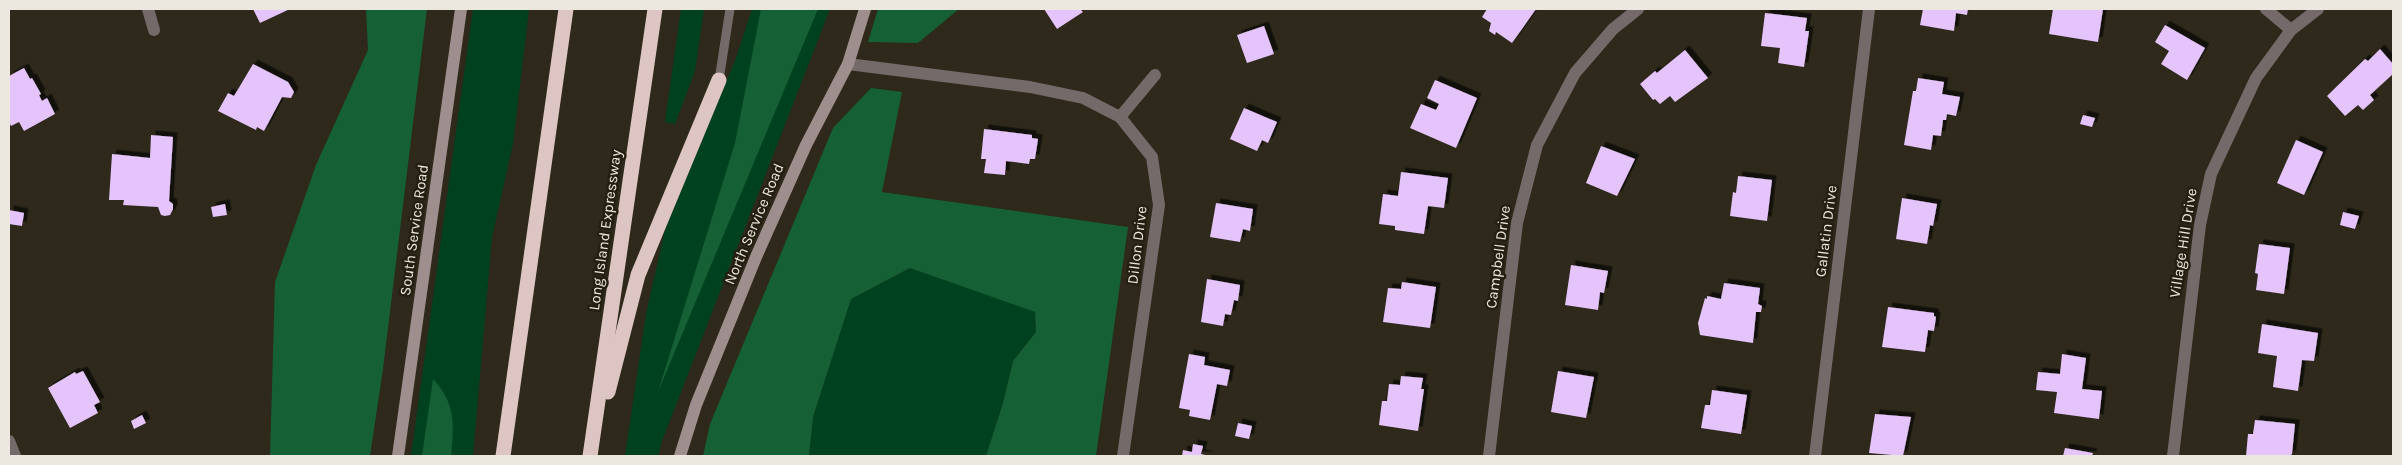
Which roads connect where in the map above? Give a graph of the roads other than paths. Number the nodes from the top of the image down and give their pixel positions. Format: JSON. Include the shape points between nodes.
{"nodes":[{"id":1,"x":148,"y":9,"type":"edge"},
{"id":2,"x":461,"y":9,"type":"edge"},
{"id":3,"x":566,"y":9,"type":"edge"},
{"id":4,"x":655,"y":9,"type":"edge"},
{"id":5,"x":730,"y":9,"type":"edge"},
{"id":6,"x":865,"y":9,"type":"edge"},
{"id":7,"x":1638,"y":9,"type":"edge"},
{"id":8,"x":1869,"y":9,"type":"edge"},
{"id":9,"x":2266,"y":9,"type":"edge"},
{"id":10,"x":2318,"y":9,"type":"edge"},
{"id":11,"x":154,"y":30,"type":"dead end"},
{"id":12,"x":2291,"y":30,"type":"junction"},
{"id":13,"x":848,"y":64,"type":"junction"},
{"id":14,"x":1155,"y":75,"type":"dead end"},
{"id":15,"x":719,"y":80,"type":"joint"},
{"id":16,"x":1120,"y":117,"type":"junction"},
{"id":17,"x":9,"y":441,"type":"edge"},
{"id":18,"x":16,"y":456,"type":"edge"},
{"id":19,"x":398,"y":456,"type":"edge"},
{"id":20,"x":504,"y":456,"type":"edge"},
{"id":21,"x":591,"y":456,"type":"edge"},
{"id":22,"x":680,"y":456,"type":"edge"},
{"id":23,"x":1123,"y":456,"type":"edge"},
{"id":24,"x":1490,"y":456,"type":"edge"},
{"id":25,"x":1815,"y":456,"type":"edge"},
{"id":26,"x":2173,"y":456,"type":"edge"}],
"edges":[{"from":1,"to":11,"type":"street"},
{"from":2,"to":19,"type":"main road","name":"South Service Road"},
{"from":3,"to":20,"type":"highway"},
{"from":4,"to":21,"type":"highway","name":"Long Island Expressway"},
{"from":5,"to":15,"type":"lane"},
{"from":6,"to":13,"type":"main road","name":"North Service Road"},
{"from":7,"to":24,"type":"street","name":"Campbell Drive","via":[[1613,29],[1575,73],[1537,145],[1517,223]]},
{"from":8,"to":25,"type":"street","name":"Gallatin Drive"},
{"from":9,"to":12,"type":"street"},
{"from":10,"to":12,"type":"street","name":"Village Hill Drive"},
{"from":12,"to":26,"type":"street","name":"Village Hill Drive","via":[[2256,78],[2211,174],[2200,224]]},
{"from":13,"to":16,"type":"street","name":"Dillon Drive","via":[[1030,87],[1083,98]]},
{"from":13,"to":22,"type":"main road","name":"North Service Road","via":[[806,145],[756,257],[696,405]]},
{"from":14,"to":16,"type":"street"},
{"from":15,"to":21,"type":"highway","via":[[638,275]]},
{"from":16,"to":23,"type":"street","name":"Dillon Drive","via":[[1152,157],[1159,206]]},
{"from":17,"to":18,"type":"street"}]}
